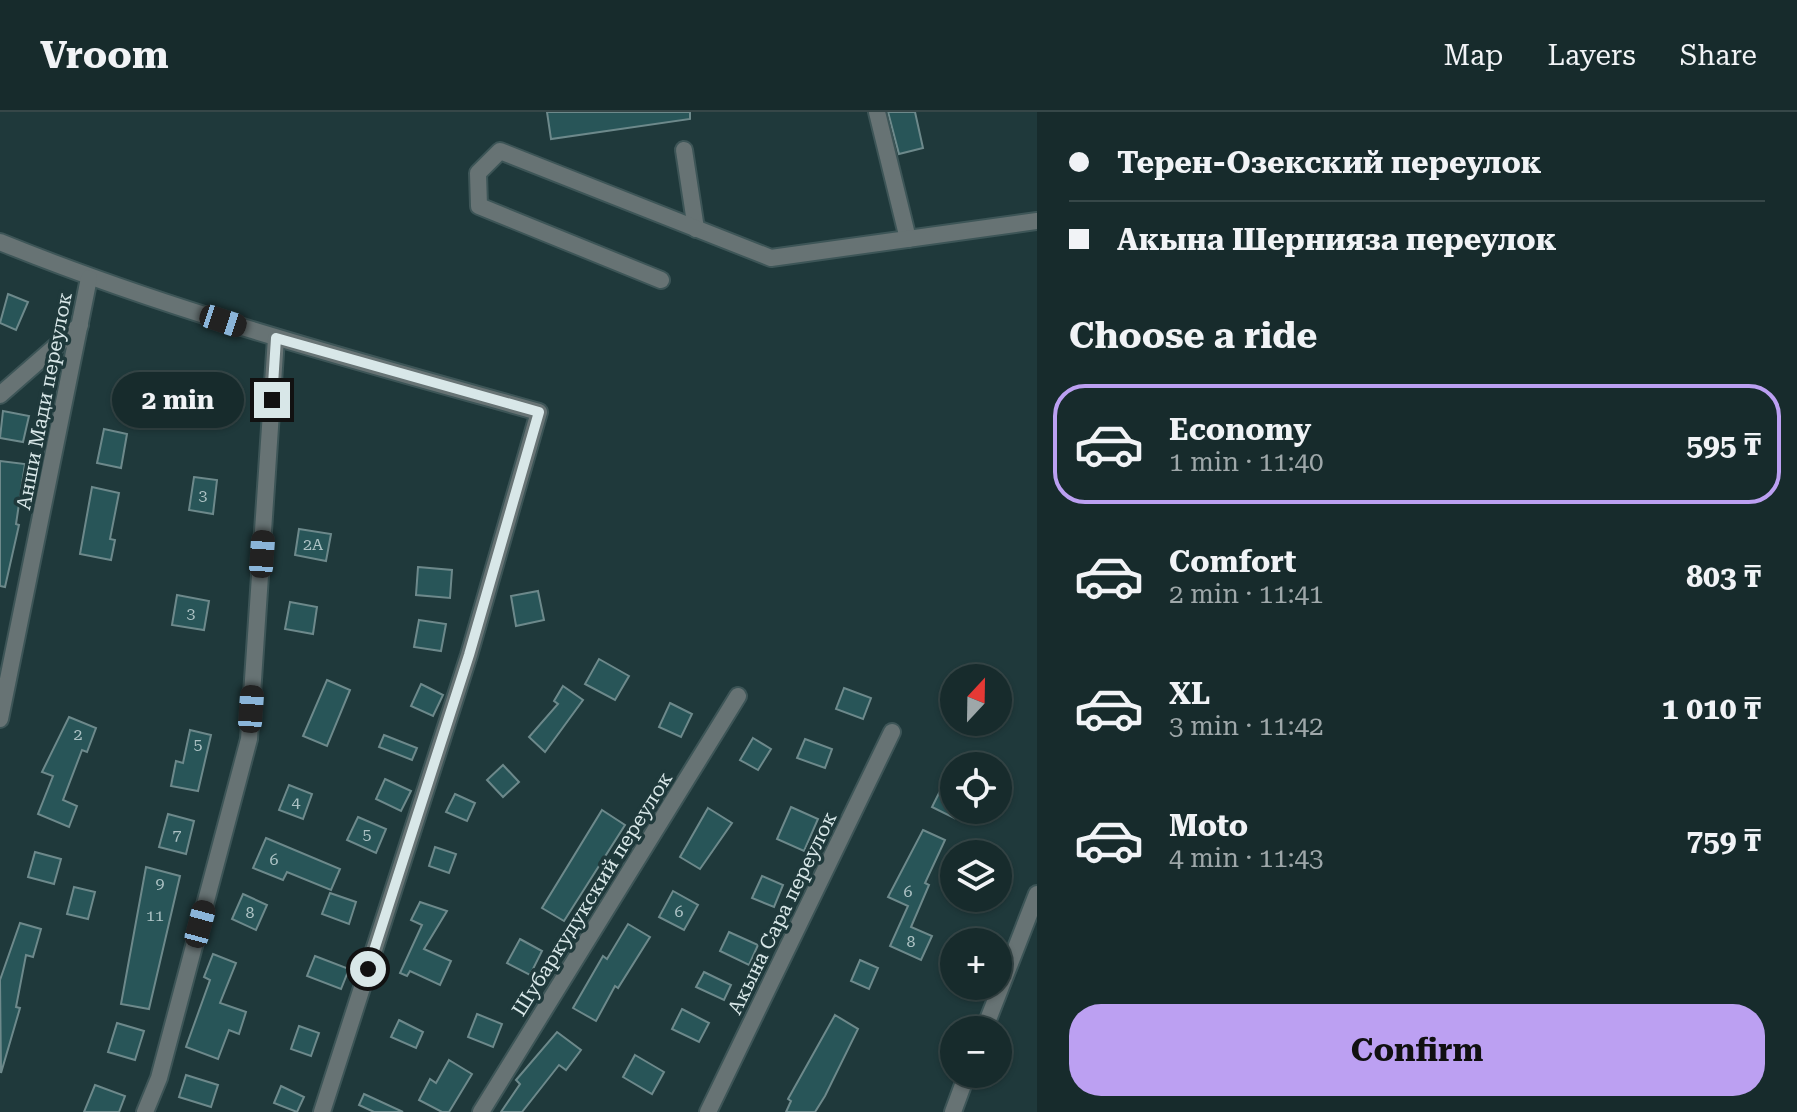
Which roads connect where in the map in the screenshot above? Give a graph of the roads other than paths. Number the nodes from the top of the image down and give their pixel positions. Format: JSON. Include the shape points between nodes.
{"nodes":[{"id":1,"x":877,"y":112,"type":"edge"},
{"id":2,"x":684,"y":150,"type":"dead end"},
{"id":3,"x":1037,"y":221,"type":"edge"},
{"id":4,"x":696,"y":229,"type":"junction"},
{"id":5,"x":908,"y":239,"type":"junction"},
{"id":6,"x":0,"y":242,"type":"edge"},
{"id":7,"x":89,"y":278,"type":"junction"},
{"id":8,"x":661,"y":280,"type":"dead end"},
{"id":9,"x":80,"y":325,"type":"junction"},
{"id":10,"x":276,"y":338,"type":"junction"},
{"id":11,"x":0,"y":395,"type":"edge"},
{"id":12,"x":738,"y":696,"type":"dead end"},
{"id":13,"x":0,"y":719,"type":"edge"},
{"id":14,"x":892,"y":732,"type":"dead end"},
{"id":15,"x":1037,"y":894,"type":"edge"},
{"id":16,"x":989,"y":1016,"type":"edge"},
{"id":17,"x":962,"y":1088,"type":"edge"},
{"id":18,"x":145,"y":1112,"type":"edge"},
{"id":19,"x":322,"y":1112,"type":"edge"},
{"id":20,"x":481,"y":1112,"type":"edge"},
{"id":21,"x":708,"y":1112,"type":"edge"},
{"id":22,"x":953,"y":1112,"type":"edge"}],
"edges":[{"from":1,"to":5,"type":"street"},
{"from":2,"to":4,"type":"street"},
{"from":3,"to":5,"type":"street"},
{"from":4,"to":5,"type":"street","via":[[771,258]]},
{"from":4,"to":8,"type":"street","via":[[500,151],[478,173],[479,206]]},
{"from":6,"to":7,"type":"street"},
{"from":7,"to":9,"type":"street","name":"Анши Мади переулок"},
{"from":7,"to":10,"type":"street"},
{"from":9,"to":11,"type":"street"},
{"from":9,"to":13,"type":"street","name":"Анши Мади переулок"},
{"from":10,"to":18,"type":"street","via":[[249,739],[159,1078]]},
{"from":10,"to":19,"type":"street","via":[[539,412],[469,655]]},
{"from":12,"to":20,"type":"street","name":"Шубаркудукский переулок"},
{"from":14,"to":21,"type":"street","name":"Акына Сара переулок"},
{"from":15,"to":16,"type":"street"},
{"from":17,"to":22,"type":"street"}]}
